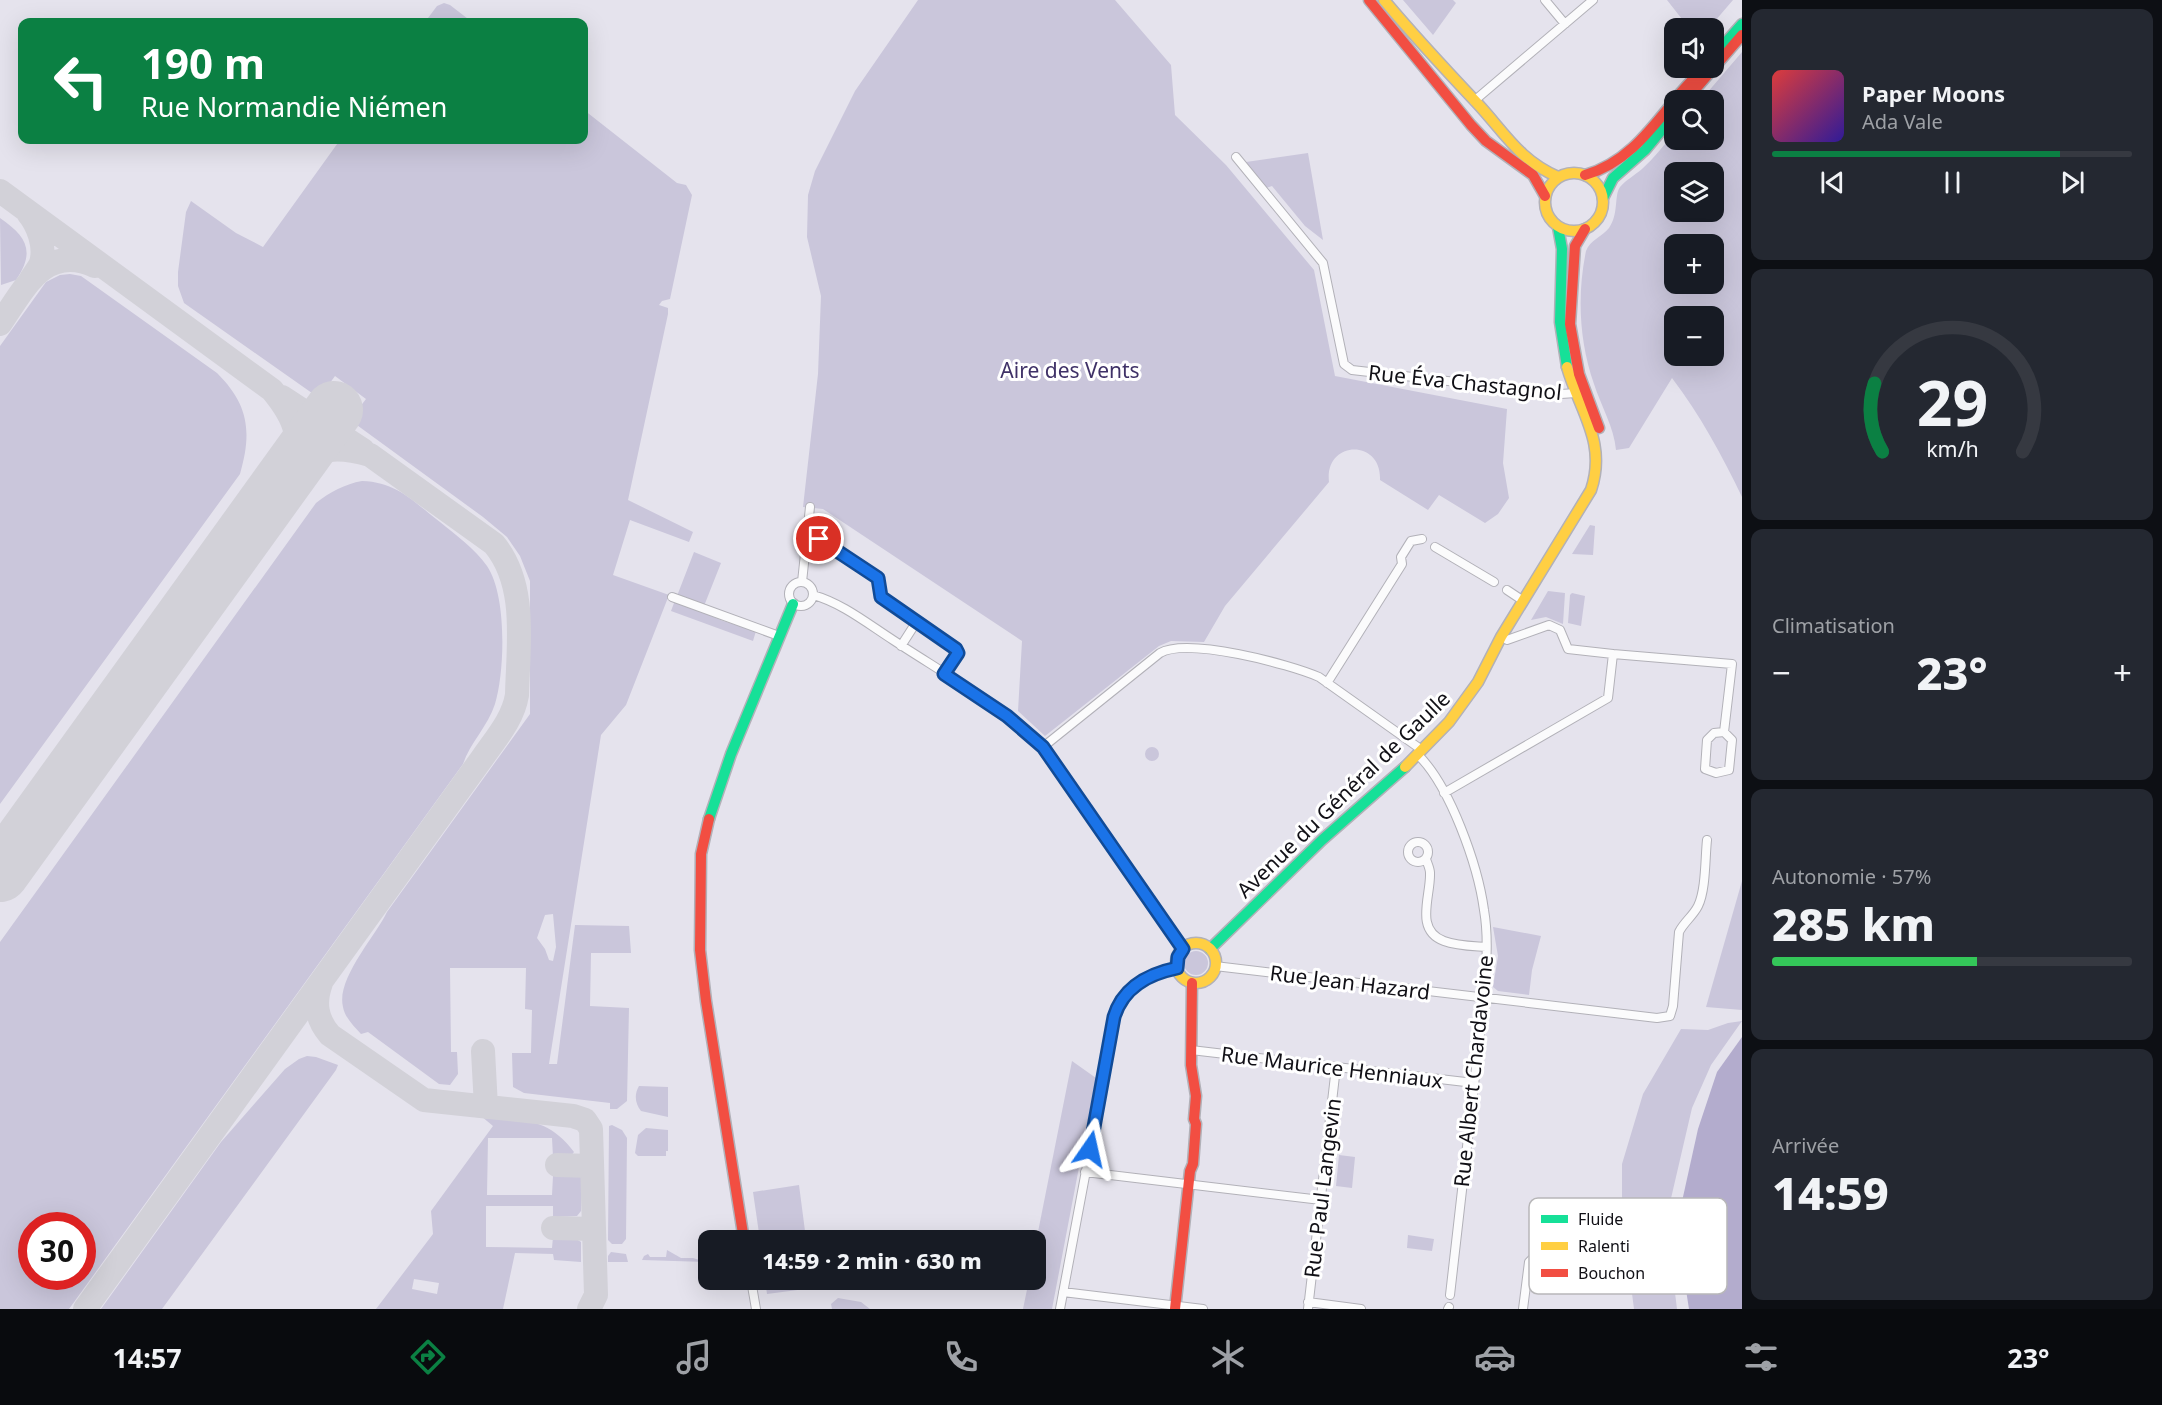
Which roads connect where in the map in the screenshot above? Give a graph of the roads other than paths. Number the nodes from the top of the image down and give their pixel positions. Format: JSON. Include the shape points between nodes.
{"nodes":[{"id":1,"x":1370,"y":0,"type":"edge"},
{"id":2,"x":1384,"y":0,"type":"edge"},
{"id":3,"x":1545,"y":0,"type":"edge"},
{"id":4,"x":1593,"y":0,"type":"edge"},
{"id":5,"x":1565,"y":24,"type":"junction"},
{"id":6,"x":1742,"y":24,"type":"edge"},
{"id":7,"x":1742,"y":35,"type":"edge"},
{"id":8,"x":1724,"y":44,"type":"edge"},
{"id":9,"x":1694,"y":78,"type":"edge"},
{"id":10,"x":1684,"y":90,"type":"edge"},
{"id":11,"x":1695,"y":90,"type":"edge"},
{"id":12,"x":1474,"y":101,"type":"junction"},
{"id":13,"x":1664,"y":112,"type":"edge"},
{"id":14,"x":1664,"y":127,"type":"edge"},
{"id":15,"x":1236,"y":157,"type":"dead end"},
{"id":16,"x":1585,"y":175,"type":"junction"},
{"id":17,"x":1558,"y":177,"type":"junction"},
{"id":18,"x":1545,"y":196,"type":"junction"},
{"id":19,"x":1603,"y":198,"type":"junction"},
{"id":20,"x":1558,"y":226,"type":"junction"},
{"id":21,"x":1585,"y":229,"type":"junction"},
{"id":22,"x":1576,"y":393,"type":"junction"},
{"id":23,"x":810,"y":507,"type":"dead end"},
{"id":24,"x":807,"y":537,"type":"junction"},
{"id":25,"x":1422,"y":539,"type":"dead end"},
{"id":26,"x":1435,"y":547,"type":"dead end"},
{"id":27,"x":802,"y":582,"type":"junction"},
{"id":28,"x":1494,"y":582,"type":"dead end"},
{"id":29,"x":1507,"y":590,"type":"dead end"},
{"id":30,"x":813,"y":595,"type":"junction"},
{"id":31,"x":672,"y":597,"type":"dead end"},
{"id":32,"x":1522,"y":600,"type":"junction"},
{"id":33,"x":793,"y":604,"type":"junction"},
{"id":34,"x":917,"y":621,"type":"junction"},
{"id":35,"x":778,"y":636,"type":"junction"},
{"id":36,"x":1507,"y":640,"type":"junction"},
{"id":37,"x":901,"y":646,"type":"junction"},
{"id":38,"x":1613,"y":654,"type":"junction"},
{"id":39,"x":1493,"y":658,"type":"junction"},
{"id":40,"x":944,"y":674,"type":"junction"},
{"id":41,"x":1327,"y":683,"type":"junction"},
{"id":42,"x":1724,"y":732,"type":"junction"},
{"id":43,"x":1043,"y":747,"type":"junction"},
{"id":44,"x":1420,"y":752,"type":"junction"},
{"id":45,"x":1444,"y":793,"type":"junction"},
{"id":46,"x":1707,"y":840,"type":"dead end"},
{"id":47,"x":1425,"y":859,"type":"dead end"},
{"id":48,"x":1486,"y":947,"type":"junction"},
{"id":49,"x":1183,"y":949,"type":"junction"},
{"id":50,"x":1210,"y":949,"type":"junction"},
{"id":51,"x":1215,"y":966,"type":"junction"},
{"id":52,"x":1177,"y":968,"type":"junction"},
{"id":53,"x":1192,"y":983,"type":"junction"},
{"id":54,"x":1484,"y":998,"type":"junction"},
{"id":55,"x":1191,"y":1050,"type":"junction"},
{"id":56,"x":1336,"y":1067,"type":"junction"},
{"id":57,"x":1474,"y":1083,"type":"junction"},
{"id":58,"x":1085,"y":1172,"type":"junction"},
{"id":59,"x":1190,"y":1184,"type":"junction"},
{"id":60,"x":1321,"y":1200,"type":"junction"},
{"id":61,"x":742,"y":1230,"type":"edge"},
{"id":62,"x":1529,"y":1262,"type":"edge"},
{"id":63,"x":752,"y":1290,"type":"edge"},
{"id":64,"x":1063,"y":1292,"type":"junction"},
{"id":65,"x":1450,"y":1295,"type":"dead end"},
{"id":66,"x":1308,"y":1306,"type":"edge"},
{"id":67,"x":1175,"y":1307,"type":"edge"},
{"id":68,"x":756,"y":1309,"type":"edge"},
{"id":69,"x":1060,"y":1309,"type":"edge"},
{"id":70,"x":1203,"y":1309,"type":"edge"},
{"id":71,"x":1361,"y":1309,"type":"edge"},
{"id":72,"x":1523,"y":1309,"type":"edge"}],
"edges":[{"from":1,"to":18,"type":"main road","via":[[1471,125],[1486,141],[1533,175]]},
{"from":2,"to":12,"type":"main road"},
{"from":3,"to":5,"type":"street"},
{"from":4,"to":5,"type":"street"},
{"from":5,"to":12,"type":"street"},
{"from":6,"to":8,"type":"main road"},
{"from":7,"to":11,"type":"main road"},
{"from":9,"to":10,"type":"main road"},
{"from":12,"to":17,"type":"main road","via":[[1522,156]]},
{"from":13,"to":16,"type":"main road","via":[[1628,152],[1600,171]]},
{"from":14,"to":19,"type":"main road","via":[[1613,178]]},
{"from":15,"to":22,"type":"street","name":"Rue Éva Chastagnol","via":[[1323,263],[1344,364],[1352,370]]},
{"from":16,"to":17,"type":"main road"},
{"from":16,"to":19,"type":"main road","via":[[1594,180]]},
{"from":17,"to":18,"type":"main road"},
{"from":18,"to":20,"type":"main road","via":[[1546,210]]},
{"from":19,"to":21,"type":"main road","via":[[1597,220]]},
{"from":20,"to":21,"type":"main road","via":[[1571,231]]},
{"from":20,"to":22,"type":"main road","name":"Avenue du Général de Gaulle","via":[[1564,244],[1559,302],[1562,342]]},
{"from":21,"to":36,"type":"main road","name":"Avenue du Général de Gaulle","via":[[1575,246],[1570,324],[1579,374],[1603,442],[1602,480]]},
{"from":22,"to":32,"type":"main road","name":"Avenue du Général de Gaulle","via":[[1596,443],[1596,478]]},
{"from":23,"to":24,"type":"street"},
{"from":24,"to":27,"type":"street"},
{"from":24,"to":34,"type":"street","via":[[819,539],[878,578],[881,597]]},
{"from":25,"to":41,"type":"street","via":[[1411,541],[1401,558],[1402,564]]},
{"from":26,"to":28,"type":"street"},
{"from":27,"to":30,"type":"street","via":[[809,585]]},
{"from":27,"to":33,"type":"street","via":[[790,589]]},
{"from":29,"to":32,"type":"street"},
{"from":30,"to":33,"type":"street","via":[[804,606]]},
{"from":30,"to":37,"type":"street","via":[[829,599]]},
{"from":31,"to":35,"type":"street"},
{"from":32,"to":39,"type":"main road","name":"Avenue du Général de Gaulle"},
{"from":33,"to":35,"type":"main road"},
{"from":34,"to":37,"type":"street"},
{"from":34,"to":40,"type":"street","via":[[956,649],[958,653]]},
{"from":35,"to":61,"type":"main road","via":[[718,789],[702,854],[700,950]]},
{"from":36,"to":38,"type":"street","via":[[1549,625],[1560,630],[1568,649]]},
{"from":36,"to":39,"type":"main road","name":"Avenue du Général de Gaulle"},
{"from":37,"to":40,"type":"street"},
{"from":38,"to":42,"type":"street","via":[[1732,664]]},
{"from":38,"to":45,"type":"street","via":[[1608,698]]},
{"from":39,"to":44,"type":"main road","name":"Avenue du Général de Gaulle","via":[[1466,702]]},
{"from":40,"to":43,"type":"street","via":[[1007,716]]},
{"from":41,"to":43,"type":"street","name":"Rue Albert Chardavoine","via":[[1307,672],[1246,655],[1166,650]]},
{"from":41,"to":44,"type":"street","name":"Rue Albert Chardavoine"},
{"from":42,"to":42,"type":"street","via":[[1714,733],[1707,740],[1705,769],[1716,773],[1729,770],[1732,740]]},
{"from":43,"to":49,"type":"street"},
{"from":44,"to":45,"type":"street","name":"Rue Albert Chardavoine"},
{"from":44,"to":50,"type":"main road","name":"Avenue du Général de Gaulle"},
{"from":45,"to":48,"type":"street","name":"Rue Albert Chardavoine","via":[[1479,881]]},
{"from":46,"to":54,"type":"street","name":"Rue Jean Hazard","via":[[1702,896],[1679,932],[1670,1016],[1657,1018]]},
{"from":47,"to":48,"type":"street","via":[[1430,872],[1425,918],[1429,930],[1443,941]]},
{"from":48,"to":54,"type":"street","name":"Rue Albert Chardavoine"},
{"from":49,"to":50,"type":"main road","via":[[1195,944]]},
{"from":49,"to":52,"type":"main road"},
{"from":50,"to":51,"type":"main road"},
{"from":51,"to":53,"type":"main road","via":[[1204,982]]},
{"from":51,"to":54,"type":"street","name":"Rue Jean Hazard"},
{"from":52,"to":53,"type":"main road"},
{"from":52,"to":58,"type":"street","via":[[1149,976],[1124,995],[1118,1005]]},
{"from":53,"to":55,"type":"main road"},
{"from":54,"to":57,"type":"street","name":"Rue Albert Chardavoine"},
{"from":55,"to":56,"type":"street","name":"Rue Maurice Henniaux"},
{"from":55,"to":59,"type":"main road","via":[[1196,1096],[1194,1119],[1188,1132],[1186,1163]]},
{"from":56,"to":57,"type":"street","name":"Rue Maurice Henniaux"},
{"from":56,"to":60,"type":"street","name":"Rue Paul Langevin"},
{"from":57,"to":65,"type":"street","name":"Rue Albert Chardavoine"},
{"from":58,"to":59,"type":"street"},
{"from":58,"to":64,"type":"street"},
{"from":59,"to":60,"type":"street"},
{"from":59,"to":67,"type":"main road"},
{"from":60,"to":66,"type":"street","name":"Rue Paul Langevin"},
{"from":62,"to":72,"type":"street"},
{"from":63,"to":68,"type":"street"},
{"from":64,"to":67,"type":"street"},
{"from":64,"to":69,"type":"street"},
{"from":66,"to":71,"type":"street"},
{"from":67,"to":70,"type":"street"}]}
